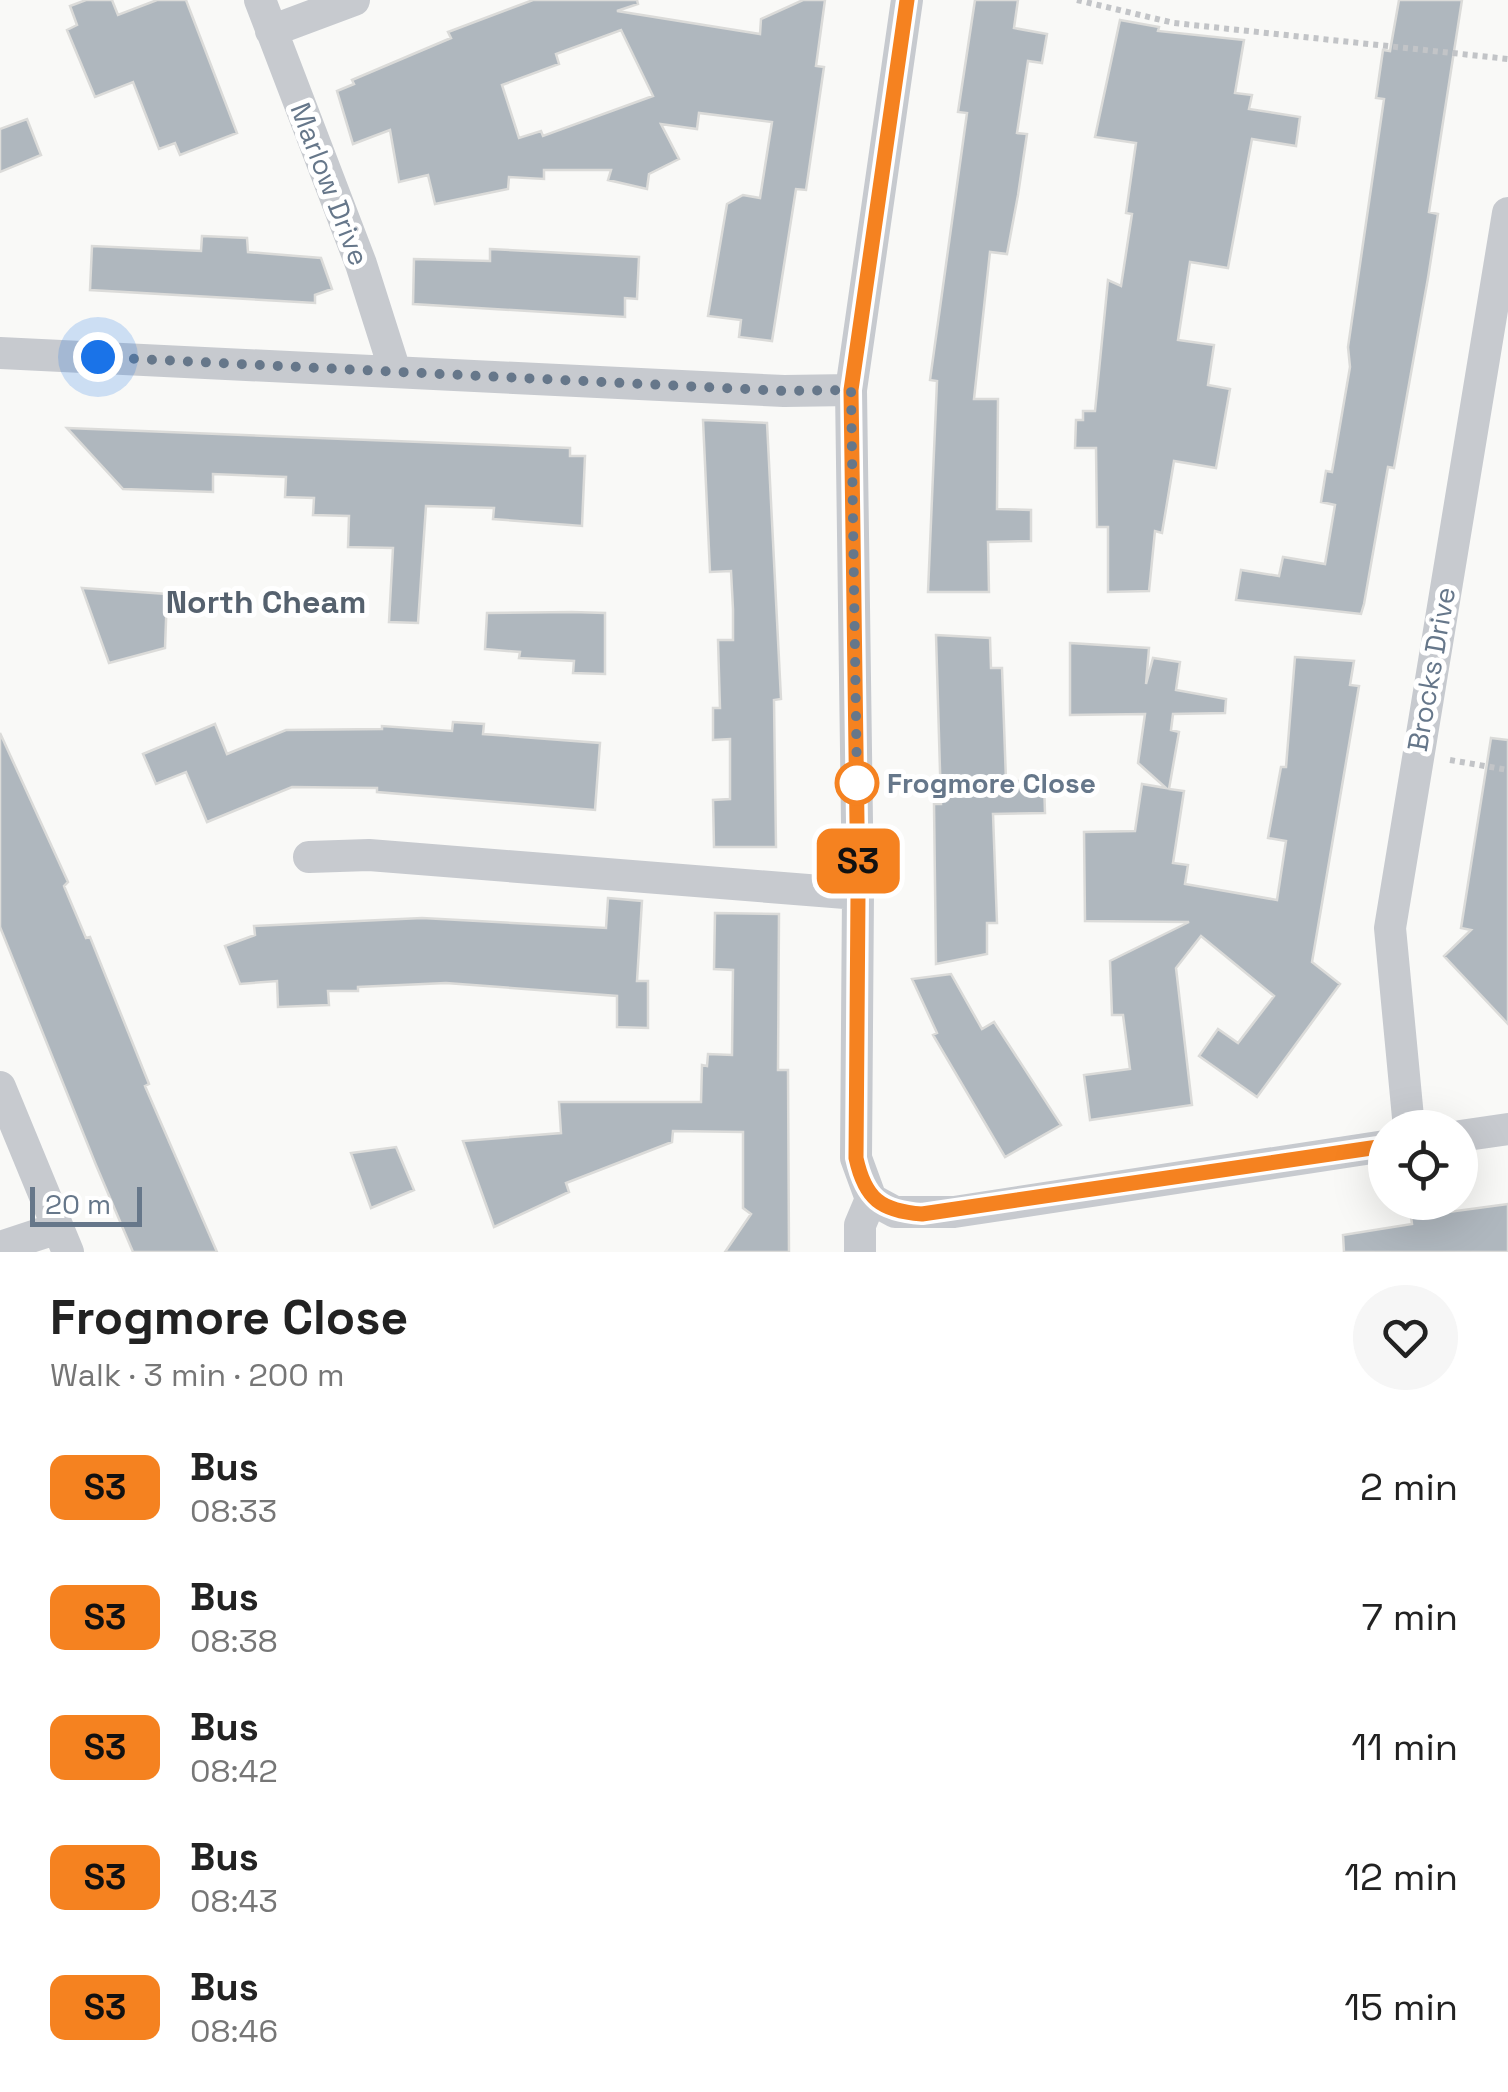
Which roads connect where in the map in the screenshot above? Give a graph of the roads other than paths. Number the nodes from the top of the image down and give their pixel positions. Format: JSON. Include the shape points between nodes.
{"nodes":[{"id":1,"x":260,"y":0,"type":"edge"},
{"id":2,"x":354,"y":0,"type":"edge"},
{"id":3,"x":907,"y":0,"type":"edge"},
{"id":4,"x":272,"y":31,"type":"junction"},
{"id":5,"x":1508,"y":214,"type":"edge"},
{"id":6,"x":0,"y":353,"type":"edge"},
{"id":7,"x":395,"y":371,"type":"junction"},
{"id":8,"x":851,"y":390,"type":"junction"},
{"id":9,"x":309,"y":857,"type":"dead end"},
{"id":10,"x":858,"y":894,"type":"junction"},
{"id":11,"x":0,"y":1086,"type":"edge"},
{"id":12,"x":1407,"y":1110,"type":"edge"},
{"id":13,"x":1508,"y":1129,"type":"edge"},
{"id":14,"x":1478,"y":1133,"type":"edge"},
{"id":15,"x":1368,"y":1149,"type":"edge"},
{"id":16,"x":871,"y":1200,"type":"junction"},
{"id":17,"x":63,"y":1240,"type":"edge"},
{"id":18,"x":0,"y":1247,"type":"edge"},
{"id":19,"x":860,"y":1252,"type":"edge"}],
"edges":[{"from":1,"to":4,"type":"street","name":"Marlow Drive"},
{"from":2,"to":4,"type":"street"},
{"from":3,"to":8,"type":"street"},
{"from":4,"to":7,"type":"street","name":"Marlow Drive"},
{"from":5,"to":12,"type":"street","name":"Brocks Drive","via":[[1390,928]]},
{"from":6,"to":7,"type":"street"},
{"from":7,"to":8,"type":"street"},
{"from":8,"to":10,"type":"street"},
{"from":9,"to":10,"type":"street","via":[[369,855]]},
{"from":10,"to":16,"type":"street","via":[[856,1158]]},
{"from":11,"to":17,"type":"street"},
{"from":13,"to":14,"type":"street"},
{"from":15,"to":16,"type":"street","via":[[954,1212],[895,1212]]},
{"from":16,"to":19,"type":"street","via":[[860,1225]]},
{"from":17,"to":18,"type":"street"}]}
